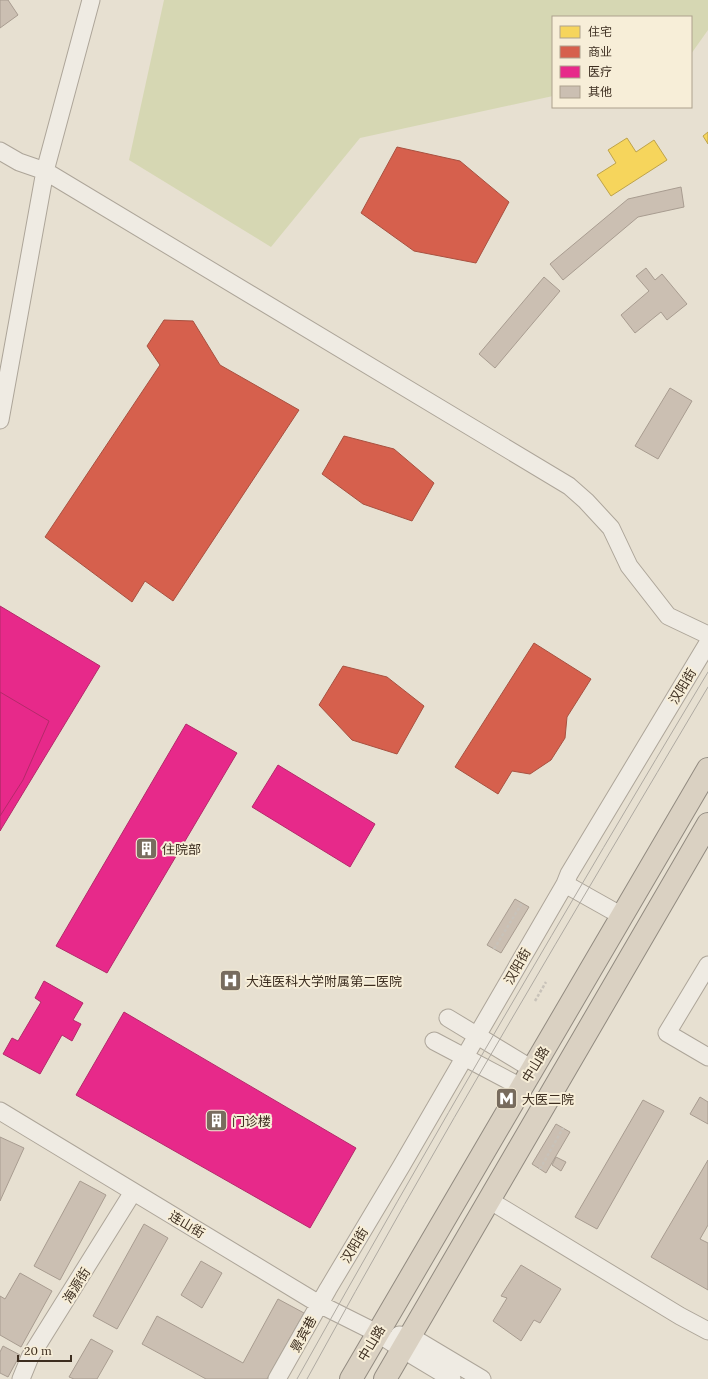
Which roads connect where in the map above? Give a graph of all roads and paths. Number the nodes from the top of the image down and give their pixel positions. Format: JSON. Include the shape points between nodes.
{"nodes":[{"id":1,"x":91,"y":0,"type":"edge"},
{"id":2,"x":0,"y":151,"type":"edge"},
{"id":3,"x":45,"y":171,"type":"junction"},
{"id":4,"x":0,"y":420,"type":"edge"},
{"id":5,"x":708,"y":635,"type":"edge"},
{"id":6,"x":708,"y":643,"type":"edge"},
{"id":7,"x":708,"y":769,"type":"edge"},
{"id":8,"x":708,"y":824,"type":"edge"},
{"id":9,"x":565,"y":884,"type":"junction"},
{"id":10,"x":522,"y":903,"type":"dead end"},
{"id":11,"x":622,"y":916,"type":"junction"},
{"id":12,"x":494,"y":949,"type":"dead end"},
{"id":13,"x":708,"y":965,"type":"edge"},
{"id":14,"x":546,"y":982,"type":"dead end"},
{"id":15,"x":535,"y":1001,"type":"dead end"},
{"id":16,"x":448,"y":1018,"type":"dead end"},
{"id":17,"x":477,"y":1036,"type":"junction"},
{"id":18,"x":434,"y":1041,"type":"dead end"},
{"id":19,"x":464,"y":1057,"type":"junction"},
{"id":20,"x":708,"y":1057,"type":"edge"},
{"id":21,"x":526,"y":1078,"type":"junction"},
{"id":22,"x":0,"y":1111,"type":"edge"},
{"id":23,"x":563,"y":1128,"type":"dead end"},
{"id":24,"x":540,"y":1169,"type":"dead end"},
{"id":25,"x":133,"y":1192,"type":"junction"},
{"id":26,"x":489,"y":1200,"type":"junction"},
{"id":27,"x":328,"y":1289,"type":"joint"},
{"id":28,"x":319,"y":1304,"type":"junction"},
{"id":29,"x":708,"y":1331,"type":"edge"},
{"id":30,"x":377,"y":1333,"type":"junction"},
{"id":31,"x":406,"y":1343,"type":"junction"},
{"id":32,"x":21,"y":1379,"type":"edge"},
{"id":33,"x":277,"y":1379,"type":"edge"},
{"id":34,"x":350,"y":1379,"type":"edge"},
{"id":35,"x":385,"y":1379,"type":"edge"},
{"id":36,"x":452,"y":1379,"type":"edge"},
{"id":37,"x":482,"y":1379,"type":"edge"}],
"edges":[{"from":1,"to":3,"type":"street"},
{"from":2,"to":3,"type":"street","via":[[19,162]]},
{"from":3,"to":4,"type":"street"},
{"from":3,"to":5,"type":"street","via":[[569,486],[611,528],[629,566],[668,616]]},
{"from":6,"to":9,"type":"street","name":"汉阳街"},
{"from":7,"to":11,"type":"highway","name":"中山路"},
{"from":8,"to":26,"type":"highway"},
{"from":9,"to":11,"type":"street"},
{"from":9,"to":17,"type":"street","name":"汉阳街"},
{"from":10,"to":12,"type":"path"},
{"from":11,"to":21,"type":"highway","name":"中山路"},
{"from":13,"to":20,"type":"street","via":[[667,1033]]},
{"from":14,"to":15,"type":"path"},
{"from":16,"to":17,"type":"street"},
{"from":17,"to":19,"type":"street","name":"汉阳街"},
{"from":17,"to":21,"type":"street"},
{"from":18,"to":19,"type":"street"},
{"from":19,"to":21,"type":"street"},
{"from":19,"to":27,"type":"street","name":"汉阳街"},
{"from":21,"to":30,"type":"highway","name":"中山路"},
{"from":22,"to":25,"type":"street","name":"连山街"},
{"from":23,"to":24,"type":"path"},
{"from":25,"to":28,"type":"street","name":"连山街"},
{"from":25,"to":32,"type":"street","name":"海源街","via":[[30,1357]]},
{"from":26,"to":29,"type":"street"},
{"from":26,"to":31,"type":"highway"},
{"from":27,"to":28,"type":"street","name":"景宾巷"},
{"from":28,"to":30,"type":"street","name":"连山街"},
{"from":28,"to":33,"type":"street","name":"景宾巷"},
{"from":30,"to":31,"type":"street","name":"连山街"},
{"from":30,"to":34,"type":"highway","name":"中山路"},
{"from":31,"to":35,"type":"highway"},
{"from":31,"to":36,"type":"street","name":"连山街"},
{"from":31,"to":37,"type":"street","name":"连山街"}]}
